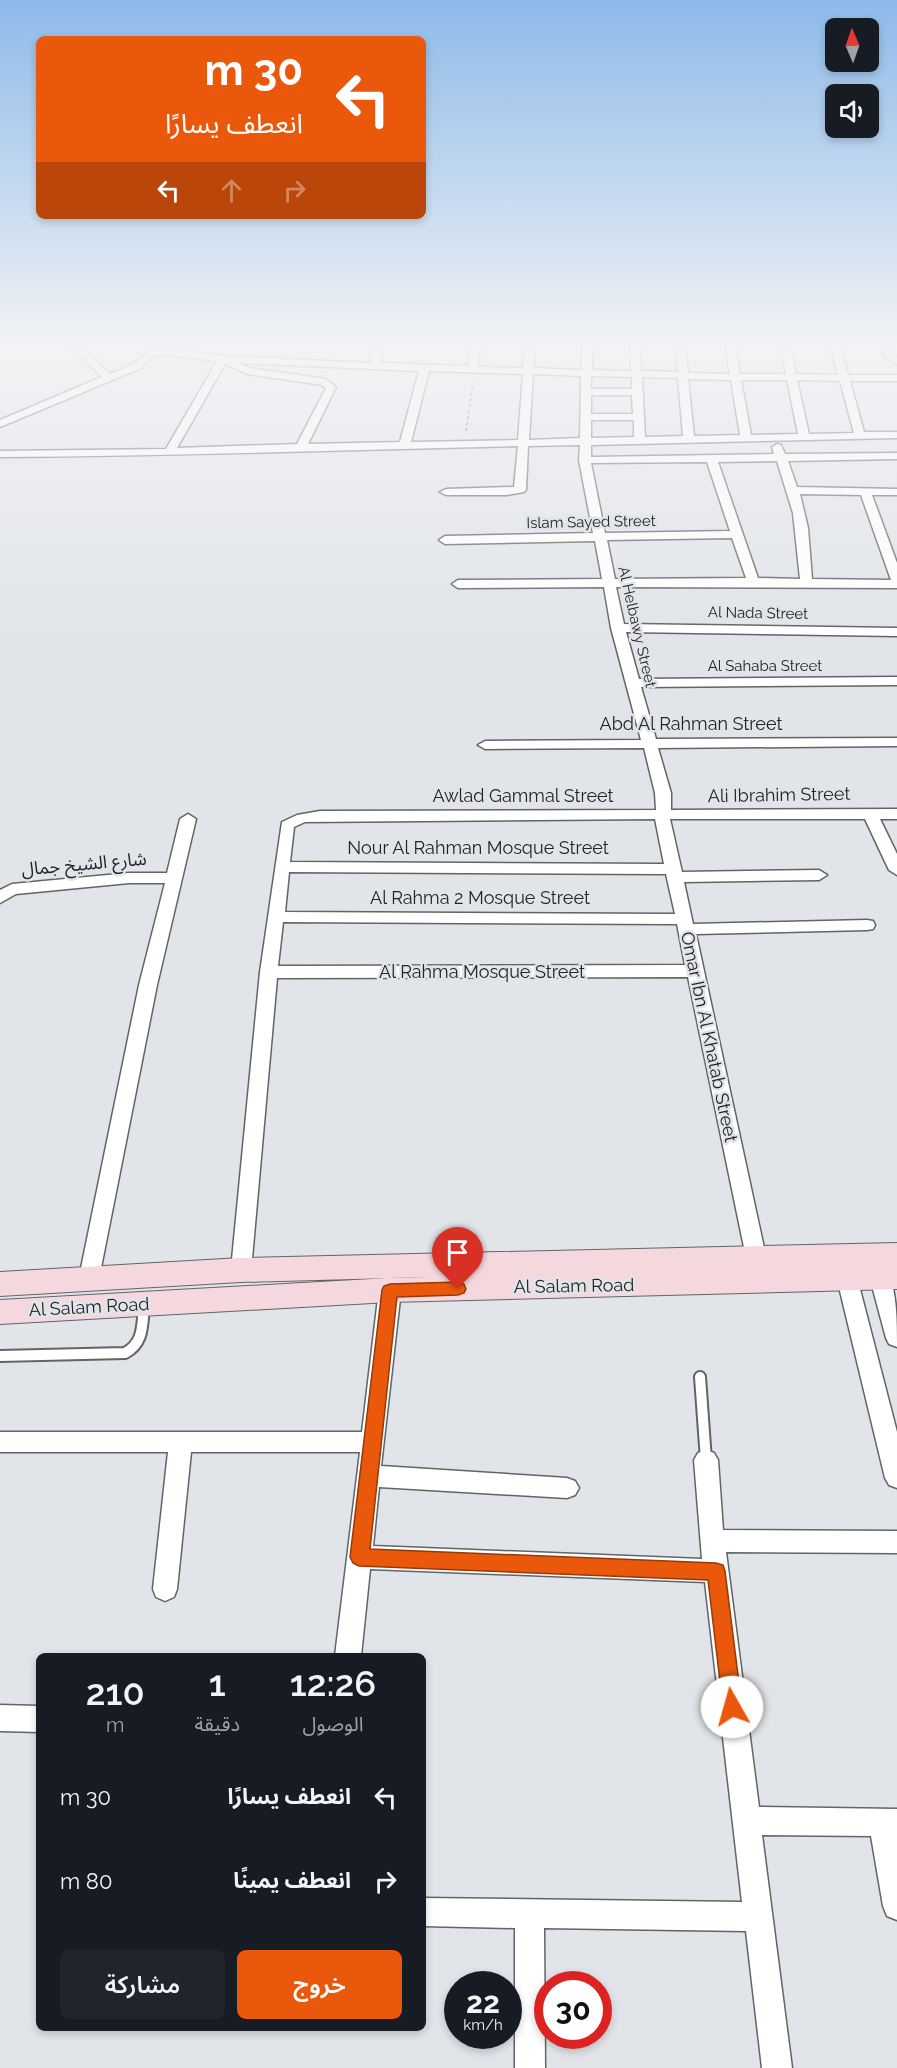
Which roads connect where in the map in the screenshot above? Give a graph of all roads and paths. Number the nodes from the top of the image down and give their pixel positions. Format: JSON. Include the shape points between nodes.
{"nodes":[{"id":1,"x":176,"y":442,"type":"edge"},
{"id":2,"x":304,"y":442,"type":"edge"},
{"id":3,"x":405,"y":442,"type":"edge"},
{"id":4,"x":465,"y":442,"type":"edge"},
{"id":5,"x":626,"y":442,"type":"edge"},
{"id":6,"x":774,"y":442,"type":"edge"},
{"id":7,"x":585,"y":443,"type":"junction"},
{"id":8,"x":522,"y":444,"type":"junction"},
{"id":9,"x":464,"y":446,"type":"junction"},
{"id":10,"x":404,"y":447,"type":"junction"},
{"id":11,"x":301,"y":448,"type":"junction"},
{"id":12,"x":170,"y":453,"type":"junction"},
{"id":13,"x":0,"y":454,"type":"edge"},
{"id":14,"x":780,"y":456,"type":"junction"},
{"id":15,"x":897,"y":456,"type":"edge"},
{"id":16,"x":711,"y":457,"type":"junction"},
{"id":17,"x":585,"y":460,"type":"junction"},
{"id":18,"x":794,"y":490,"type":"junction"},
{"id":19,"x":865,"y":491,"type":"junction"},
{"id":20,"x":446,"y":492,"type":"dead end"},
{"id":21,"x":897,"y":492,"type":"edge"},
{"id":22,"x":737,"y":534,"type":"junction"},
{"id":23,"x":600,"y":537,"type":"junction"},
{"id":24,"x":445,"y":540,"type":"dead end"},
{"id":25,"x":608,"y":582,"type":"junction"},
{"id":26,"x":753,"y":582,"type":"junction"},
{"id":27,"x":806,"y":582,"type":"junction"},
{"id":28,"x":897,"y":582,"type":"edge"},
{"id":29,"x":458,"y":584,"type":"dead end"},
{"id":30,"x":618,"y":628,"type":"junction"},
{"id":31,"x":897,"y":632,"type":"edge"},
{"id":32,"x":897,"y":681,"type":"edge"},
{"id":33,"x":632,"y":683,"type":"junction"},
{"id":34,"x":897,"y":742,"type":"edge"},
{"id":35,"x":649,"y":743,"type":"junction"},
{"id":36,"x":485,"y":745,"type":"dead end"},
{"id":37,"x":897,"y":813,"type":"edge"},
{"id":38,"x":870,"y":814,"type":"junction"},
{"id":39,"x":662,"y":816,"type":"junction"},
{"id":40,"x":188,"y":819,"type":"dead end"},
{"id":41,"x":282,"y":867,"type":"junction"},
{"id":42,"x":897,"y":870,"type":"edge"},
{"id":43,"x":674,"y":873,"type":"junction"},
{"id":44,"x":819,"y":875,"type":"dead end"},
{"id":45,"x":174,"y":878,"type":"junction"},
{"id":46,"x":0,"y":898,"type":"edge"},
{"id":47,"x":276,"y":916,"type":"junction"},
{"id":48,"x":685,"y":924,"type":"junction"},
{"id":49,"x":867,"y":925,"type":"dead end"},
{"id":50,"x":695,"y":971,"type":"junction"},
{"id":51,"x":269,"y":972,"type":"junction"},
{"id":52,"x":756,"y":1257,"type":"junction"},
{"id":53,"x":887,"y":1266,"type":"edge"},
{"id":54,"x":844,"y":1267,"type":"junction"},
{"id":55,"x":241,"y":1270,"type":"junction"},
{"id":56,"x":89,"y":1278,"type":"junction"},
{"id":57,"x":0,"y":1284,"type":"edge"},
{"id":58,"x":390,"y":1290,"type":"junction"},
{"id":59,"x":145,"y":1304,"type":"junction"},
{"id":60,"x":0,"y":1312,"type":"edge"},
{"id":61,"x":897,"y":1338,"type":"edge"},
{"id":62,"x":0,"y":1356,"type":"edge"},
{"id":63,"x":700,"y":1377,"type":"dead end"},
{"id":64,"x":0,"y":1442,"type":"edge"},
{"id":65,"x":181,"y":1442,"type":"junction"},
{"id":66,"x":372,"y":1442,"type":"junction"},
{"id":67,"x":706,"y":1460,"type":"joint"},
{"id":68,"x":368,"y":1476,"type":"junction"},
{"id":69,"x":897,"y":1478,"type":"edge"},
{"id":70,"x":567,"y":1488,"type":"dead end"},
{"id":71,"x":712,"y":1541,"type":"junction"},
{"id":72,"x":897,"y":1542,"type":"edge"},
{"id":73,"x":359,"y":1557,"type":"junction"},
{"id":74,"x":716,"y":1571,"type":"junction"},
{"id":75,"x":165,"y":1589,"type":"dead end"},
{"id":76,"x":348,"y":1653,"type":"edge"},
{"id":77,"x":0,"y":1718,"type":"edge"},
{"id":78,"x":36,"y":1719,"type":"edge"},
{"id":79,"x":746,"y":1821,"type":"junction"},
{"id":80,"x":890,"y":1823,"type":"edge"},
{"id":81,"x":897,"y":1906,"type":"edge"},
{"id":82,"x":426,"y":1912,"type":"edge"},
{"id":83,"x":529,"y":1913,"type":"junction"},
{"id":84,"x":758,"y":1917,"type":"junction"},
{"id":85,"x":530,"y":2068,"type":"edge"},
{"id":86,"x":777,"y":2068,"type":"edge"}],
"edges":[{"from":1,"to":12,"type":"street"},
{"from":2,"to":11,"type":"street"},
{"from":3,"to":10,"type":"street"},
{"from":4,"to":9,"type":"path"},
{"from":5,"to":7,"type":"street"},
{"from":6,"to":14,"type":"street"},
{"from":7,"to":8,"type":"street"},
{"from":7,"to":17,"type":"street","name":"Al Helbawy Street"},
{"from":8,"to":9,"type":"street"},
{"from":8,"to":20,"type":"street","via":[[520,490]]},
{"from":9,"to":10,"type":"street"},
{"from":10,"to":11,"type":"street"},
{"from":11,"to":12,"type":"street"},
{"from":12,"to":13,"type":"street"},
{"from":14,"to":15,"type":"street"},
{"from":14,"to":16,"type":"street"},
{"from":14,"to":18,"type":"street"},
{"from":16,"to":17,"type":"street"},
{"from":16,"to":22,"type":"street"},
{"from":17,"to":23,"type":"street","name":"Al Helbawy Street"},
{"from":18,"to":19,"type":"street"},
{"from":18,"to":27,"type":"street","via":[[803,526]]},
{"from":19,"to":21,"type":"street"},
{"from":19,"to":28,"type":"street"},
{"from":22,"to":23,"type":"street","name":"Islam Sayed Street"},
{"from":22,"to":26,"type":"street"},
{"from":23,"to":24,"type":"street","name":"Islam Sayed Street"},
{"from":23,"to":25,"type":"street","name":"Al Helbawy Street"},
{"from":25,"to":26,"type":"street"},
{"from":25,"to":29,"type":"street"},
{"from":25,"to":30,"type":"street","name":"Al Helbawy Street"},
{"from":26,"to":27,"type":"street"},
{"from":27,"to":28,"type":"street"},
{"from":30,"to":31,"type":"street","name":"Al Nada Street"},
{"from":30,"to":33,"type":"street","name":"Al Helbawy Street"},
{"from":32,"to":33,"type":"street","name":"Al Sahaba Street"},
{"from":33,"to":35,"type":"street","name":"Al Helbawy Street"},
{"from":34,"to":35,"type":"street","name":"Abd Al Rahman Street"},
{"from":35,"to":36,"type":"street","name":"Abd Al Rahman Street"},
{"from":35,"to":39,"type":"street","name":"Al Helbawy Street","via":[[663,793]]},
{"from":37,"to":38,"type":"street","name":"Ali Ibrahim Street"},
{"from":38,"to":39,"type":"street","name":"Ali Ibrahim Street"},
{"from":38,"to":42,"type":"street"},
{"from":39,"to":41,"type":"street","name":"Awlad Gammal Street","via":[[302,818],[287,825]]},
{"from":39,"to":43,"type":"street","name":"Omar Ibn Al Khatab Street"},
{"from":40,"to":45,"type":"street"},
{"from":41,"to":43,"type":"street","name":"Nour Al Rahman Mosque Street"},
{"from":41,"to":47,"type":"street"},
{"from":43,"to":44,"type":"street","name":"Nour Al Rahman Mosque Street"},
{"from":43,"to":48,"type":"street","name":"Omar Ibn Al Khatab Street"},
{"from":45,"to":46,"type":"street","name":"شارع الشيخ جمال","via":[[129,878],[12,889]]},
{"from":45,"to":56,"type":"street","via":[[148,985]]},
{"from":47,"to":48,"type":"street","name":"Al Rahma 2 Mosque Street"},
{"from":47,"to":51,"type":"street"},
{"from":48,"to":49,"type":"street","name":"Al Rahma 2 Mosque Street"},
{"from":48,"to":50,"type":"street","name":"Omar Ibn Al Khatab Street"},
{"from":50,"to":51,"type":"street","name":"Al Rahma Mosque Street"},
{"from":50,"to":52,"type":"street","name":"Omar Ibn Al Khatab Street"},
{"from":51,"to":55,"type":"street"},
{"from":52,"to":54,"type":"main road","name":"Al Salam Road"},
{"from":52,"to":55,"type":"main road","name":"Al Salam Road"},
{"from":53,"to":54,"type":"main road","name":"Al Salam Road"},
{"from":53,"to":61,"type":"street"},
{"from":54,"to":58,"type":"main road","name":"Al Salam Road"},
{"from":54,"to":69,"type":"street"},
{"from":55,"to":56,"type":"main road","name":"Al Salam Road"},
{"from":56,"to":57,"type":"main road","name":"Al Salam Road"},
{"from":58,"to":59,"type":"main road","name":"Al Salam Road"},
{"from":58,"to":66,"type":"street"},
{"from":59,"to":60,"type":"main road","name":"Al Salam Road"},
{"from":59,"to":62,"type":"lane","via":[[140,1340],[131,1350]]},
{"from":63,"to":67,"type":"lane"},
{"from":64,"to":65,"type":"street"},
{"from":65,"to":66,"type":"street"},
{"from":65,"to":75,"type":"street"},
{"from":66,"to":68,"type":"street"},
{"from":67,"to":71,"type":"street"},
{"from":68,"to":70,"type":"street"},
{"from":68,"to":73,"type":"street"},
{"from":71,"to":72,"type":"street"},
{"from":71,"to":74,"type":"street"},
{"from":73,"to":74,"type":"street"},
{"from":73,"to":76,"type":"street"},
{"from":74,"to":79,"type":"street"},
{"from":77,"to":78,"type":"street"},
{"from":79,"to":80,"type":"street"},
{"from":79,"to":84,"type":"street"},
{"from":80,"to":81,"type":"street"},
{"from":82,"to":83,"type":"street"},
{"from":83,"to":84,"type":"street"},
{"from":83,"to":85,"type":"street"},
{"from":84,"to":86,"type":"street"}]}
